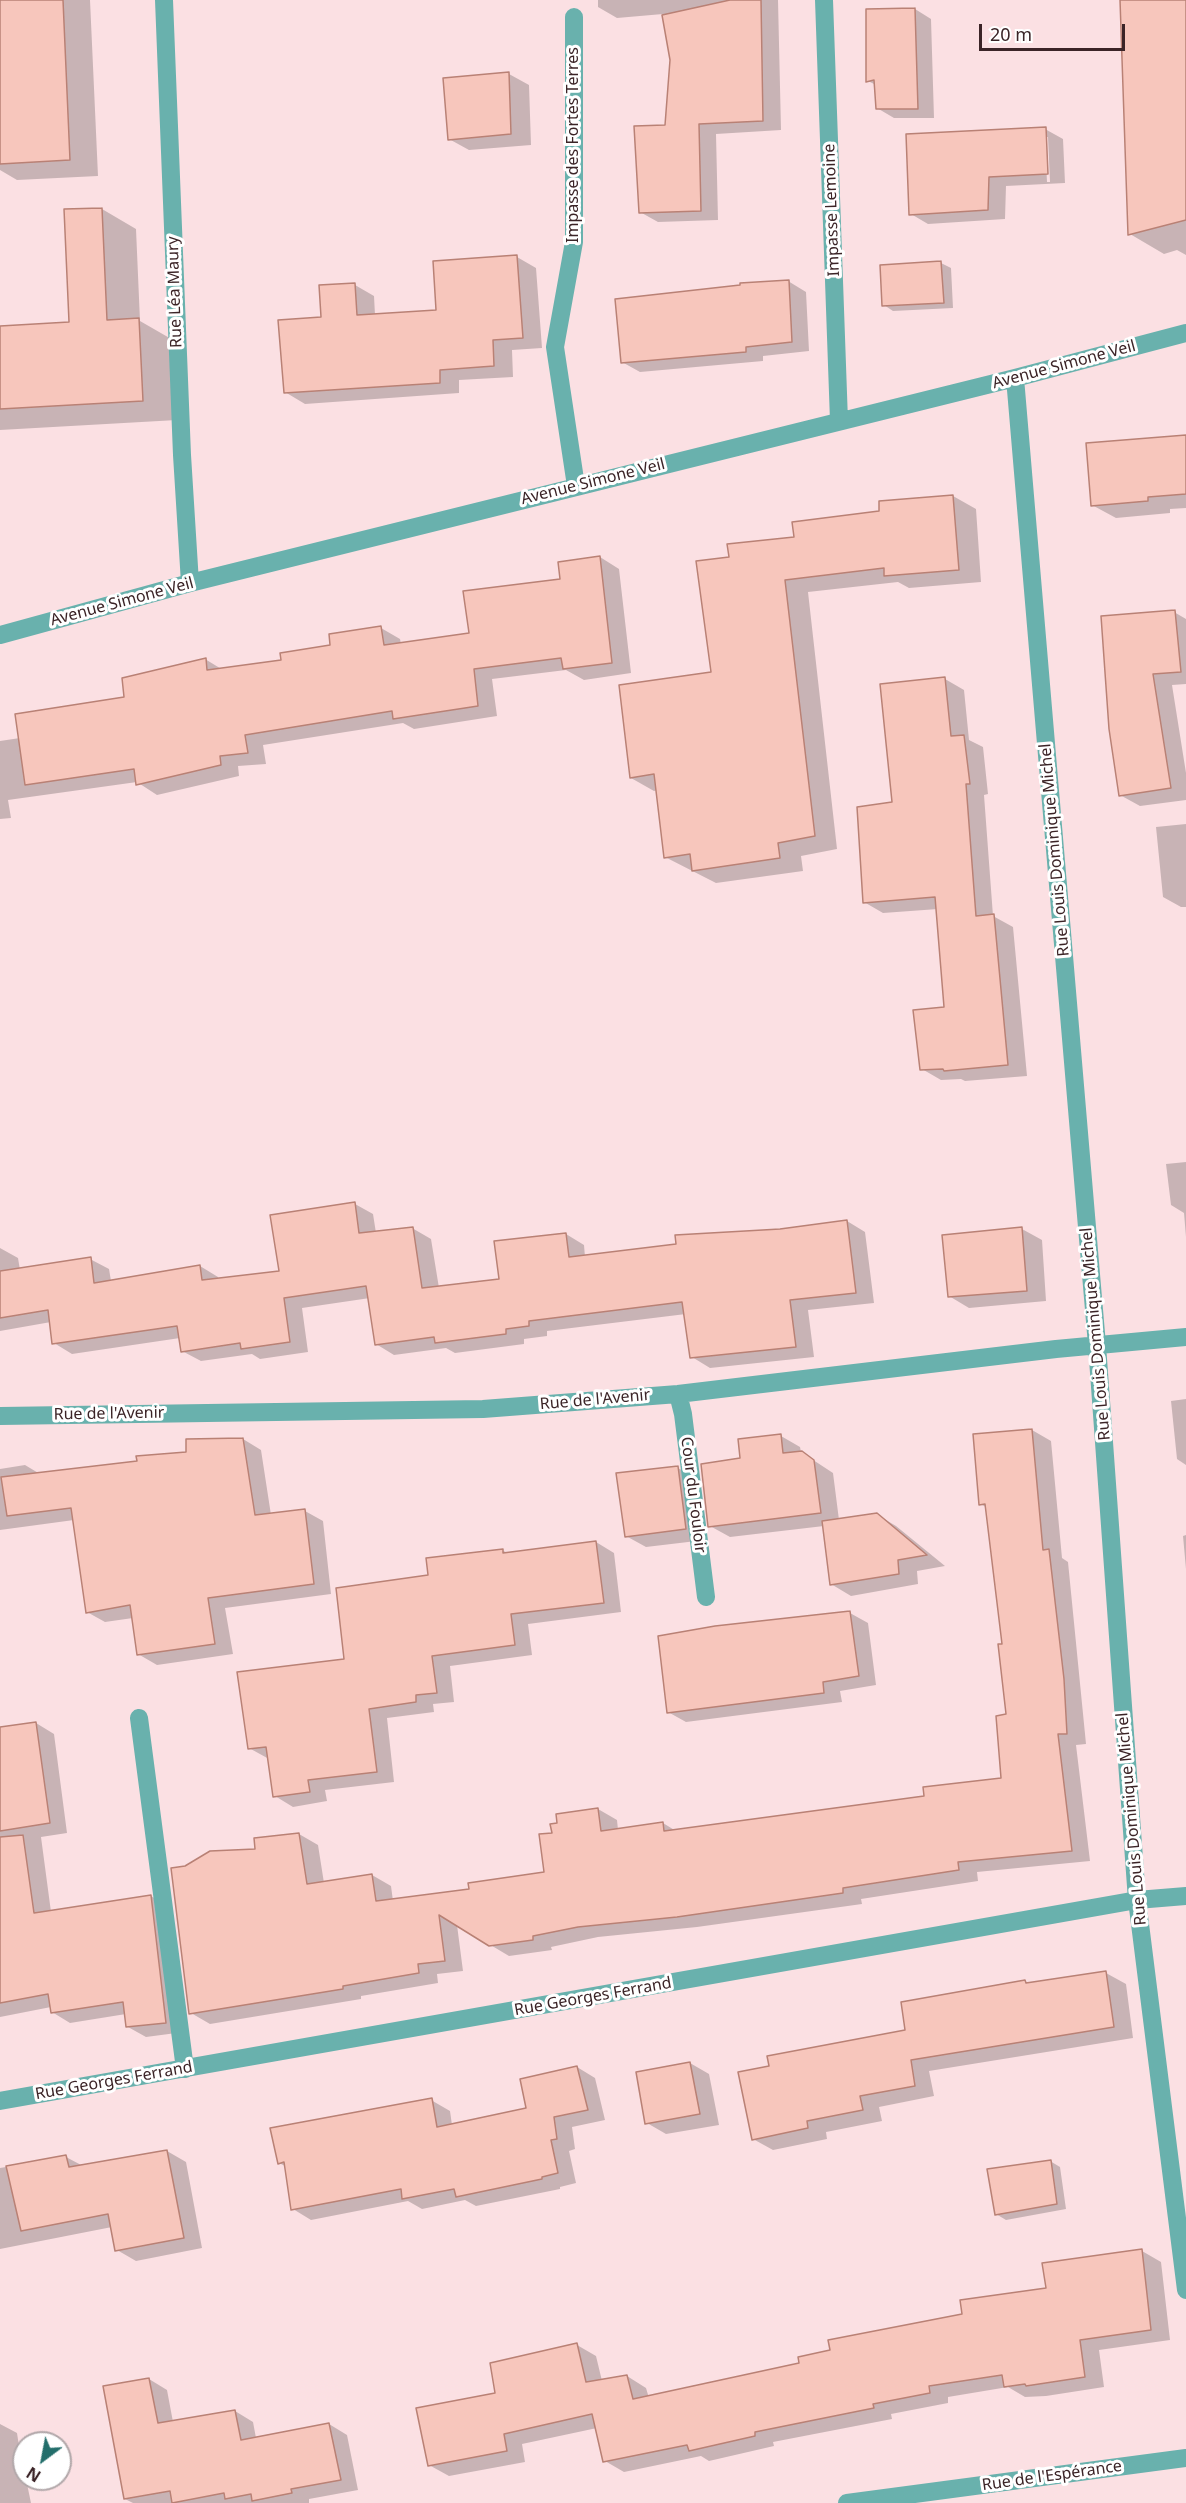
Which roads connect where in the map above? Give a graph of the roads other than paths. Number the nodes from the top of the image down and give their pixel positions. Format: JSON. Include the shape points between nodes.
{"nodes":[{"id":1,"x":164,"y":0,"type":"edge"},
{"id":2,"x":824,"y":0,"type":"edge"},
{"id":3,"x":574,"y":17,"type":"dead end"},
{"id":4,"x":1186,"y":333,"type":"edge"},
{"id":5,"x":1015,"y":378,"type":"junction"},
{"id":6,"x":839,"y":421,"type":"junction"},
{"id":7,"x":576,"y":486,"type":"junction"},
{"id":8,"x":190,"y":583,"type":"junction"},
{"id":9,"x":0,"y":635,"type":"edge"},
{"id":10,"x":1186,"y":1337,"type":"edge"},
{"id":11,"x":1097,"y":1345,"type":"junction"},
{"id":12,"x":678,"y":1394,"type":"junction"},
{"id":13,"x":0,"y":1416,"type":"edge"},
{"id":14,"x":706,"y":1597,"type":"dead end"},
{"id":15,"x":139,"y":1718,"type":"dead end"},
{"id":16,"x":1186,"y":1896,"type":"edge"},
{"id":17,"x":1137,"y":1900,"type":"junction"},
{"id":18,"x":185,"y":2069,"type":"junction"},
{"id":19,"x":0,"y":2101,"type":"edge"},
{"id":20,"x":1186,"y":2290,"type":"edge"},
{"id":21,"x":1186,"y":2458,"type":"edge"},
{"id":22,"x":952,"y":2497,"type":"edge"},
{"id":23,"x":847,"y":2503,"type":"edge"}],
"edges":[{"from":1,"to":8,"type":"street","name":"Rue Léa Maury"},
{"from":2,"to":6,"type":"street","name":"Impasse Lemoine"},
{"from":3,"to":7,"type":"street","name":"Impasse des Fortes Terres","via":[[574,242],[555,347]]},
{"from":4,"to":5,"type":"street","name":"Avenue Simone Veil"},
{"from":5,"to":6,"type":"street","name":"Avenue Simone Veil"},
{"from":5,"to":11,"type":"street","name":"Rue Louis Dominique Michel"},
{"from":6,"to":7,"type":"street","name":"Avenue Simone Veil"},
{"from":7,"to":8,"type":"street","name":"Avenue Simone Veil"},
{"from":8,"to":9,"type":"street","name":"Avenue Simone Veil"},
{"from":10,"to":11,"type":"street","name":"Rue de l'Avenir"},
{"from":11,"to":12,"type":"street","name":"Rue de l'Avenir"},
{"from":11,"to":17,"type":"street","name":"Rue Louis Dominique Michel"},
{"from":12,"to":13,"type":"street","name":"Rue de l'Avenir","via":[[483,1409]]},
{"from":12,"to":14,"type":"street","name":"Cour du Fouloir"},
{"from":15,"to":18,"type":"street"},
{"from":16,"to":17,"type":"street","name":"Rue Georges Ferrand"},
{"from":17,"to":18,"type":"street","name":"Rue Georges Ferrand"},
{"from":17,"to":20,"type":"street","name":"Rue Louis Dominique Michel"},
{"from":18,"to":19,"type":"street","name":"Rue Georges Ferrand"},
{"from":21,"to":22,"type":"street","name":"Rue de l'Espérance"},
{"from":22,"to":23,"type":"street","name":"Rue de l'Espérance"}]}
